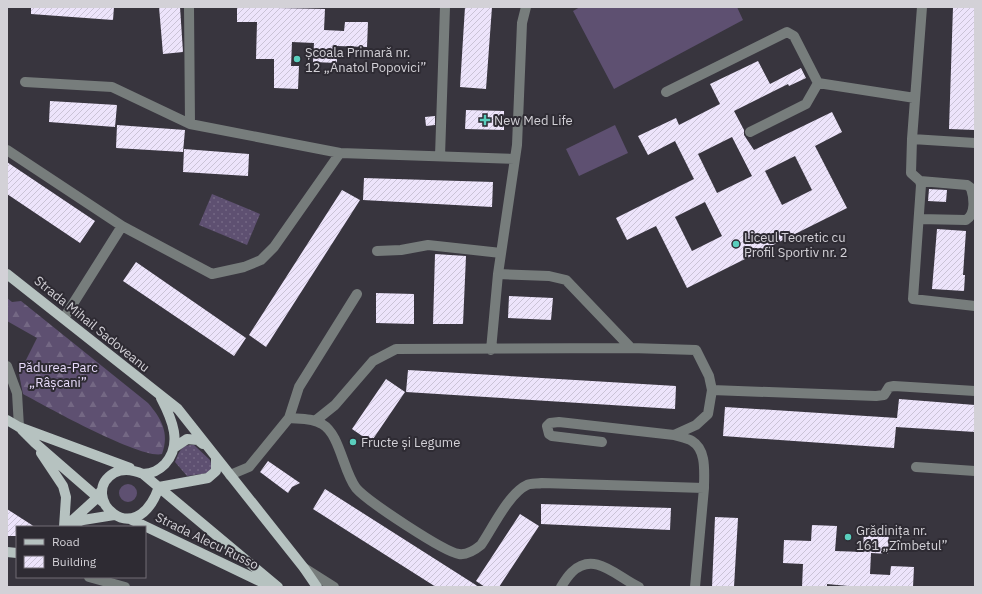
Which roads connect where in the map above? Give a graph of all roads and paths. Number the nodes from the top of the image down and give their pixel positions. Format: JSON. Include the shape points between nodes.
{"nodes":[{"id":1,"x":189,"y":7,"type":"edge"},
{"id":2,"x":445,"y":7,"type":"edge"},
{"id":3,"x":526,"y":7,"type":"edge"},
{"id":4,"x":922,"y":7,"type":"edge"},
{"id":5,"x":25,"y":82,"type":"dead end"},
{"id":6,"x":818,"y":83,"type":"junction"},
{"id":7,"x":666,"y":92,"type":"dead end"},
{"id":8,"x":915,"y":98,"type":"junction"},
{"id":9,"x":190,"y":124,"type":"junction"},
{"id":10,"x":750,"y":132,"type":"dead end"},
{"id":11,"x":912,"y":139,"type":"junction"},
{"id":12,"x":975,"y":143,"type":"edge"},
{"id":13,"x":7,"y":150,"type":"edge"},
{"id":14,"x":340,"y":153,"type":"junction"},
{"id":15,"x":440,"y":156,"type":"junction"},
{"id":16,"x":514,"y":159,"type":"junction"},
{"id":17,"x":920,"y":181,"type":"junction"},
{"id":18,"x":919,"y":219,"type":"junction"},
{"id":19,"x":122,"y":226,"type":"junction"},
{"id":20,"x":377,"y":251,"type":"dead end"},
{"id":21,"x":501,"y":253,"type":"junction"},
{"id":22,"x":7,"y":274,"type":"edge"},
{"id":23,"x":498,"y":274,"type":"junction"},
{"id":24,"x":357,"y":294,"type":"dead end"},
{"id":25,"x":975,"y":306,"type":"edge"},
{"id":26,"x":64,"y":318,"type":"junction"},
{"id":27,"x":631,"y":348,"type":"junction"},
{"id":28,"x":491,"y":350,"type":"junction"},
{"id":29,"x":7,"y":366,"type":"edge"},
{"id":30,"x":712,"y":390,"type":"junction"},
{"id":31,"x":975,"y":391,"type":"edge"},
{"id":32,"x":160,"y":396,"type":"junction"},
{"id":33,"x":289,"y":418,"type":"junction"},
{"id":34,"x":7,"y":420,"type":"edge"},
{"id":35,"x":315,"y":421,"type":"junction"},
{"id":36,"x":19,"y":427,"type":"junction"},
{"id":37,"x":674,"y":435,"type":"junction"},
{"id":38,"x":602,"y":442,"type":"dead end"},
{"id":39,"x":35,"y":443,"type":"junction"},
{"id":40,"x":206,"y":446,"type":"junction"},
{"id":41,"x":175,"y":447,"type":"junction"},
{"id":42,"x":216,"y":459,"type":"junction"},
{"id":43,"x":916,"y":467,"type":"dead end"},
{"id":44,"x":975,"y":471,"type":"edge"},
{"id":45,"x":140,"y":472,"type":"junction"},
{"id":46,"x":230,"y":475,"type":"junction"},
{"id":47,"x":208,"y":478,"type":"junction"},
{"id":48,"x":159,"y":487,"type":"junction"},
{"id":49,"x":704,"y":488,"type":"junction"},
{"id":50,"x":101,"y":500,"type":"junction"},
{"id":51,"x":114,"y":515,"type":"junction"},
{"id":52,"x":130,"y":519,"type":"junction"},
{"id":53,"x":65,"y":526,"type":"edge"},
{"id":54,"x":66,"y":526,"type":"edge"},
{"id":55,"x":68,"y":526,"type":"edge"},
{"id":56,"x":145,"y":526,"type":"edge"},
{"id":57,"x":146,"y":527,"type":"edge"},
{"id":58,"x":304,"y":568,"type":"junction"},
{"id":59,"x":93,"y":578,"type":"edge"},
{"id":60,"x":126,"y":587,"type":"edge"},
{"id":61,"x":272,"y":587,"type":"edge"},
{"id":62,"x":278,"y":587,"type":"edge"},
{"id":63,"x":317,"y":587,"type":"edge"},
{"id":64,"x":334,"y":587,"type":"edge"},
{"id":65,"x":560,"y":587,"type":"edge"},
{"id":66,"x":639,"y":587,"type":"edge"},
{"id":67,"x":695,"y":587,"type":"edge"}],
"edges":[{"from":1,"to":9,"type":"street"},
{"from":2,"to":15,"type":"street"},
{"from":3,"to":16,"type":"street","via":[[522,23]]},
{"from":4,"to":8,"type":"street"},
{"from":5,"to":9,"type":"street","via":[[112,87]]},
{"from":6,"to":7,"type":"street","via":[[794,36],[787,32]]},
{"from":6,"to":8,"type":"street"},
{"from":6,"to":10,"type":"street","via":[[806,104]]},
{"from":8,"to":11,"type":"street"},
{"from":9,"to":14,"type":"street"},
{"from":11,"to":12,"type":"street"},
{"from":11,"to":17,"type":"street","via":[[911,173]]},
{"from":13,"to":19,"type":"street"},
{"from":14,"to":15,"type":"street"},
{"from":14,"to":19,"type":"street","via":[[274,247],[261,260],[244,267],[212,274]]},
{"from":15,"to":16,"type":"street"},
{"from":16,"to":21,"type":"street"},
{"from":17,"to":18,"type":"street"},
{"from":17,"to":18,"type":"street","via":[[967,185],[971,188],[973,202],[972,214],[966,220]]},
{"from":18,"to":25,"type":"street","via":[[912,299]]},
{"from":19,"to":26,"type":"street"},
{"from":20,"to":21,"type":"street","via":[[428,245]]},
{"from":21,"to":23,"type":"street"},
{"from":22,"to":26,"type":"main road","name":"Strada Mihail Sadoveanu"},
{"from":23,"to":27,"type":"street","via":[[549,276],[566,280]]},
{"from":23,"to":28,"type":"street"},
{"from":24,"to":33,"type":"street","via":[[299,387]]},
{"from":26,"to":32,"type":"main road","name":"Strada Mihail Sadoveanu"},
{"from":27,"to":28,"type":"street"},
{"from":27,"to":30,"type":"street","via":[[696,350],[709,376]]},
{"from":28,"to":35,"type":"street","via":[[396,349],[373,361],[335,404]]},
{"from":29,"to":36,"type":"street","via":[[17,392]]},
{"from":30,"to":31,"type":"street","via":[[876,396],[886,394],[889,387],[894,386]]},
{"from":30,"to":37,"type":"street","via":[[708,414],[696,425]]},
{"from":32,"to":40,"type":"main road","name":"Strada Mihail Sadoveanu","via":[[178,409]]},
{"from":32,"to":41,"type":"main road","name":"Strada Mihail Sadoveanu","via":[[171,417]]},
{"from":33,"to":35,"type":"street"},
{"from":33,"to":46,"type":"street","via":[[249,467]]},
{"from":34,"to":36,"type":"main road"},
{"from":35,"to":49,"type":"street","via":[[323,424],[330,432],[350,479],[366,498],[441,546],[458,554],[475,550],[481,545],[512,498],[528,484]]},
{"from":36,"to":39,"type":"main road"},
{"from":36,"to":45,"type":"main road"},
{"from":37,"to":38,"type":"street","via":[[559,422],[547,426],[552,436]]},
{"from":37,"to":49,"type":"street","via":[[692,441],[699,448]]},
{"from":39,"to":50,"type":"main road"},
{"from":39,"to":53,"type":"main road","via":[[63,486],[66,497]]},
{"from":40,"to":41,"type":"main road","via":[[192,438]]},
{"from":40,"to":42,"type":"main road","name":"Strada Mihail Sadoveanu"},
{"from":41,"to":45,"type":"main road","via":[[160,469],[152,473]]},
{"from":42,"to":46,"type":"main road","name":"Strada Mihail Sadoveanu"},
{"from":42,"to":47,"type":"main road","via":[[216,471]]},
{"from":43,"to":44,"type":"street"},
{"from":45,"to":48,"type":"main road"},
{"from":45,"to":50,"type":"main road","via":[[116,472],[106,480]]},
{"from":46,"to":47,"type":"main road"},
{"from":46,"to":58,"type":"main road","name":"Strada Mihail Sadoveanu"},
{"from":47,"to":48,"type":"main road"},
{"from":48,"to":52,"type":"main road","via":[[151,506]]},
{"from":48,"to":62,"type":"main road","name":"Strada Alecu Russo"},
{"from":49,"to":67,"type":"street"},
{"from":50,"to":51,"type":"main road"},
{"from":50,"to":54,"type":"main road"},
{"from":51,"to":52,"type":"main road"},
{"from":51,"to":55,"type":"main road","via":[[83,520]]},
{"from":52,"to":56,"type":"main road","name":"Strada Alecu Russo"},
{"from":57,"to":61,"type":"main road","name":"Strada Alecu Russo"},
{"from":58,"to":63,"type":"main road","name":"Strada Mihail Sadoveanu"},
{"from":58,"to":64,"type":"street"},
{"from":59,"to":60,"type":"street"},
{"from":65,"to":66,"type":"street","via":[[572,572],[590,564],[602,565]]}]}
